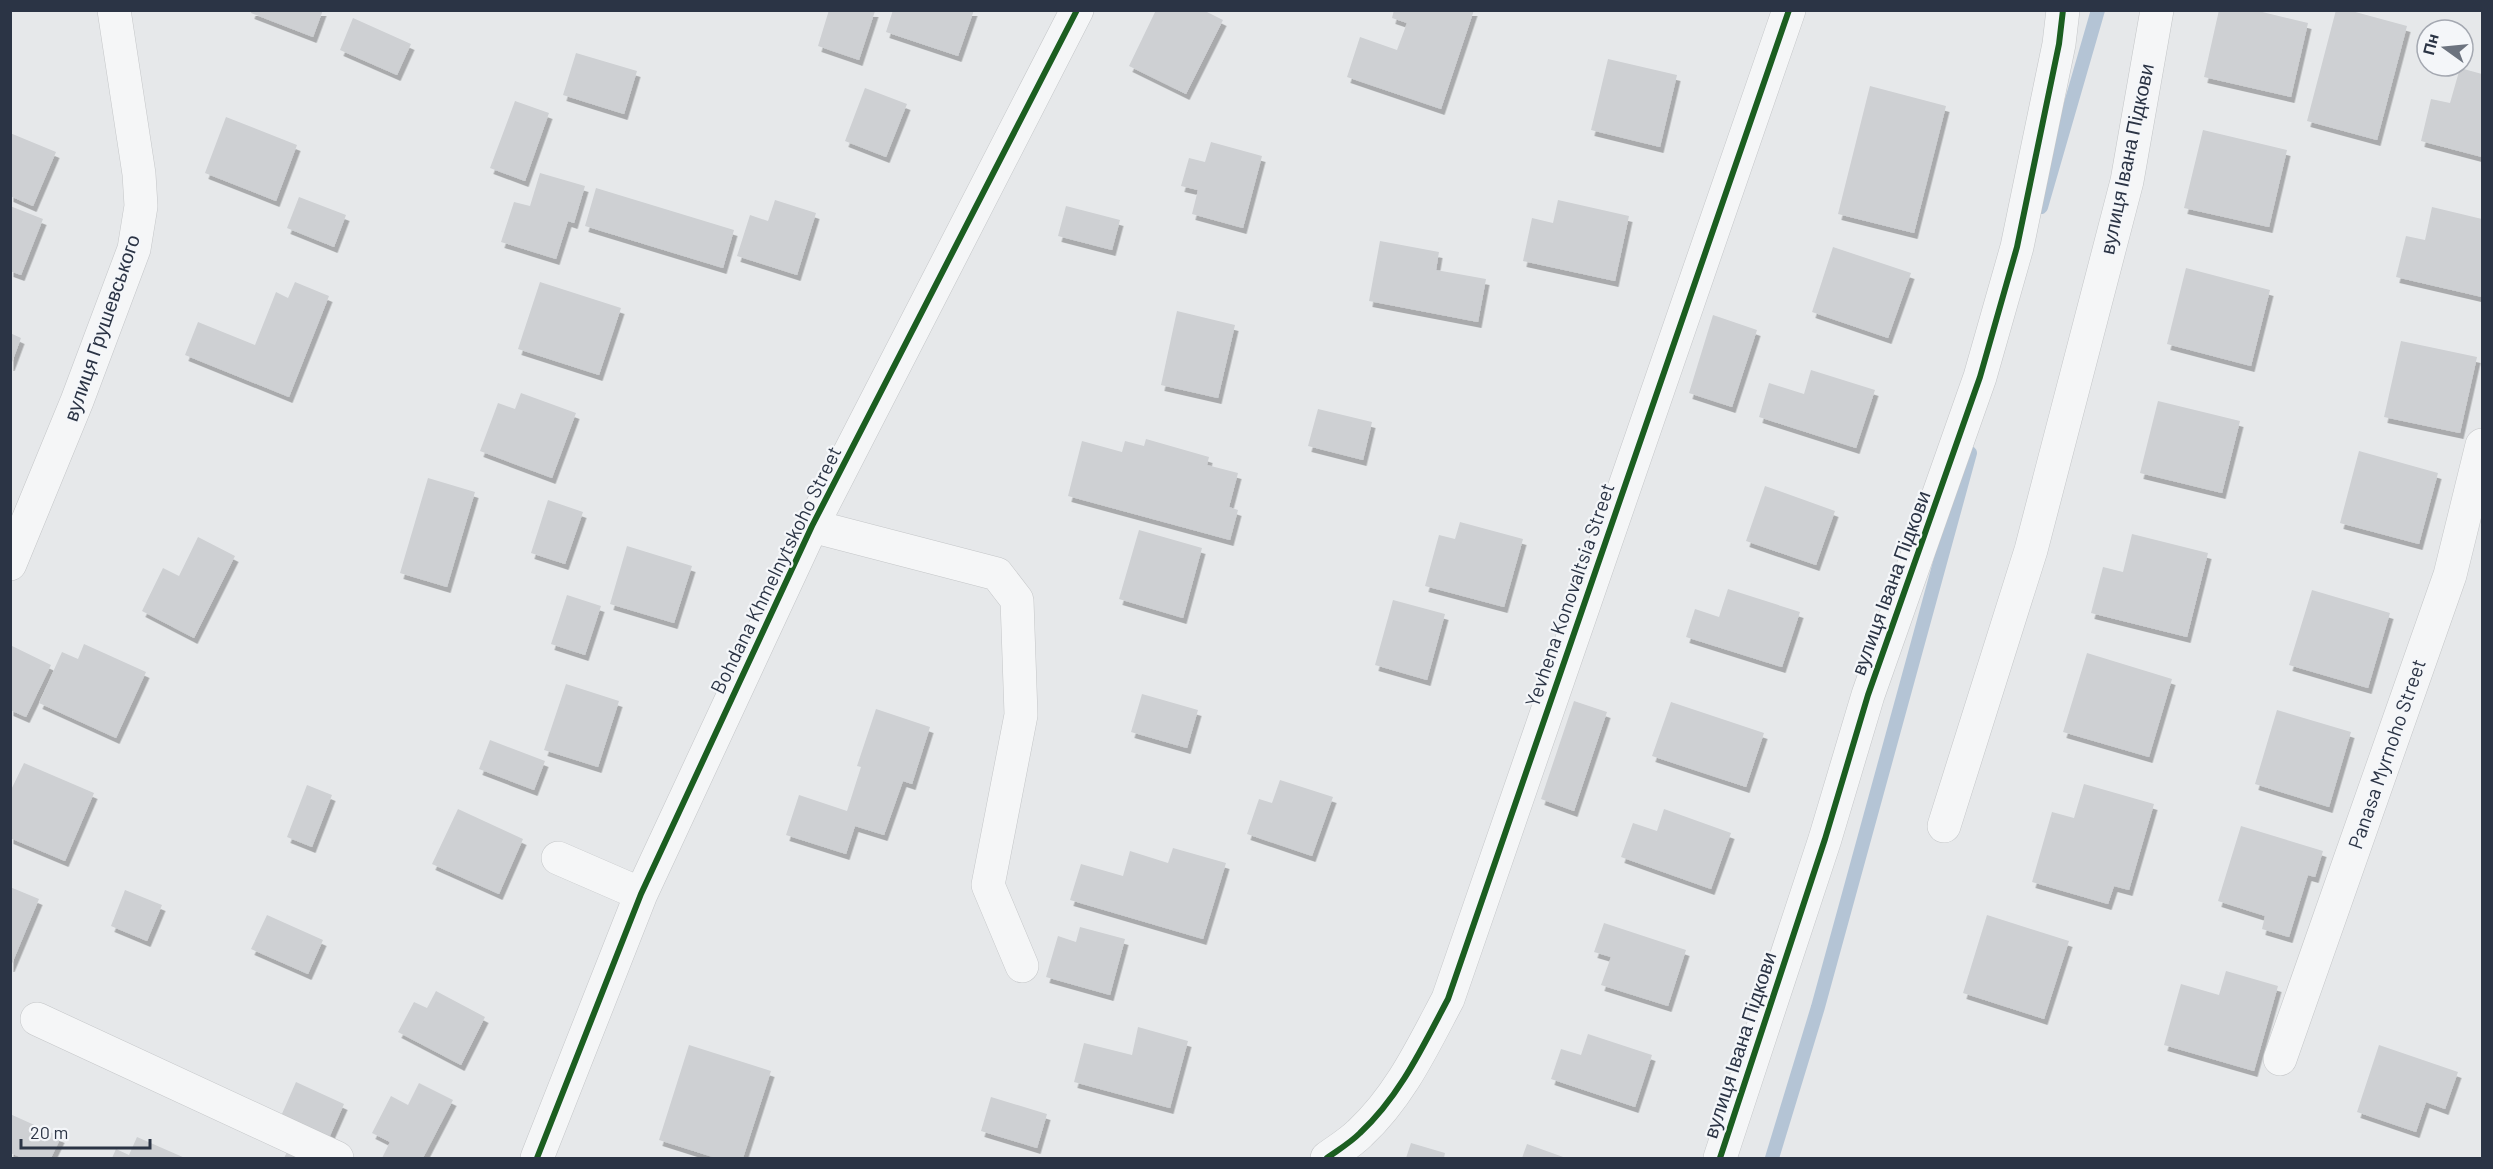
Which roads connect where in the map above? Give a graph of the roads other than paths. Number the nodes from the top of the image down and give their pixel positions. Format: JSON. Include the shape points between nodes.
{"nodes":[{"id":1,"x":114,"y":10,"type":"edge"},
{"id":2,"x":1077,"y":10,"type":"edge"},
{"id":3,"x":1789,"y":10,"type":"edge"},
{"id":4,"x":2063,"y":10,"type":"edge"},
{"id":5,"x":2157,"y":10,"type":"edge"},
{"id":6,"x":2482,"y":445,"type":"edge"},
{"id":7,"x":812,"y":525,"type":"junction"},
{"id":8,"x":10,"y":564,"type":"edge"},
{"id":9,"x":1944,"y":826,"type":"dead end"},
{"id":10,"x":558,"y":858,"type":"dead end"},
{"id":11,"x":641,"y":894,"type":"junction"},
{"id":12,"x":1022,"y":966,"type":"dead end"},
{"id":13,"x":37,"y":1019,"type":"dead end"},
{"id":14,"x":2280,"y":1059,"type":"dead end"},
{"id":15,"x":337,"y":1158,"type":"edge"},
{"id":16,"x":537,"y":1158,"type":"edge"},
{"id":17,"x":1327,"y":1158,"type":"edge"},
{"id":18,"x":1720,"y":1158,"type":"edge"}],
"edges":[{"from":1,"to":8,"type":"street","name":"вулиця Грушевського","via":[[139,174],[141,206],[134,249]]},
{"from":2,"to":7,"type":"street","name":"Bohdana Khmelnytskoho Street"},
{"from":3,"to":17,"type":"street","name":"Yevhena Konovaltsia Street","via":[[1448,999],[1406,1077],[1383,1109],[1359,1134]]},
{"from":4,"to":18,"type":"street","name":"вулиця Івана Підкови","via":[[2018,247],[1980,377],[1868,695]]},
{"from":5,"to":9,"type":"street","name":"вулиця Івана Підкови","via":[[2127,181],[2031,550]]},
{"from":6,"to":14,"type":"street","name":"Panasa Myrnoho Street","via":[[2450,575]]},
{"from":7,"to":11,"type":"street","name":"Bohdana Khmelnytskoho Street"},
{"from":7,"to":12,"type":"street","via":[[997,574],[1017,600],[1021,715],[988,885]]},
{"from":10,"to":11,"type":"street"},
{"from":11,"to":16,"type":"street","name":"Bohdana Khmelnytskoho Street"},
{"from":13,"to":15,"type":"street"}]}
